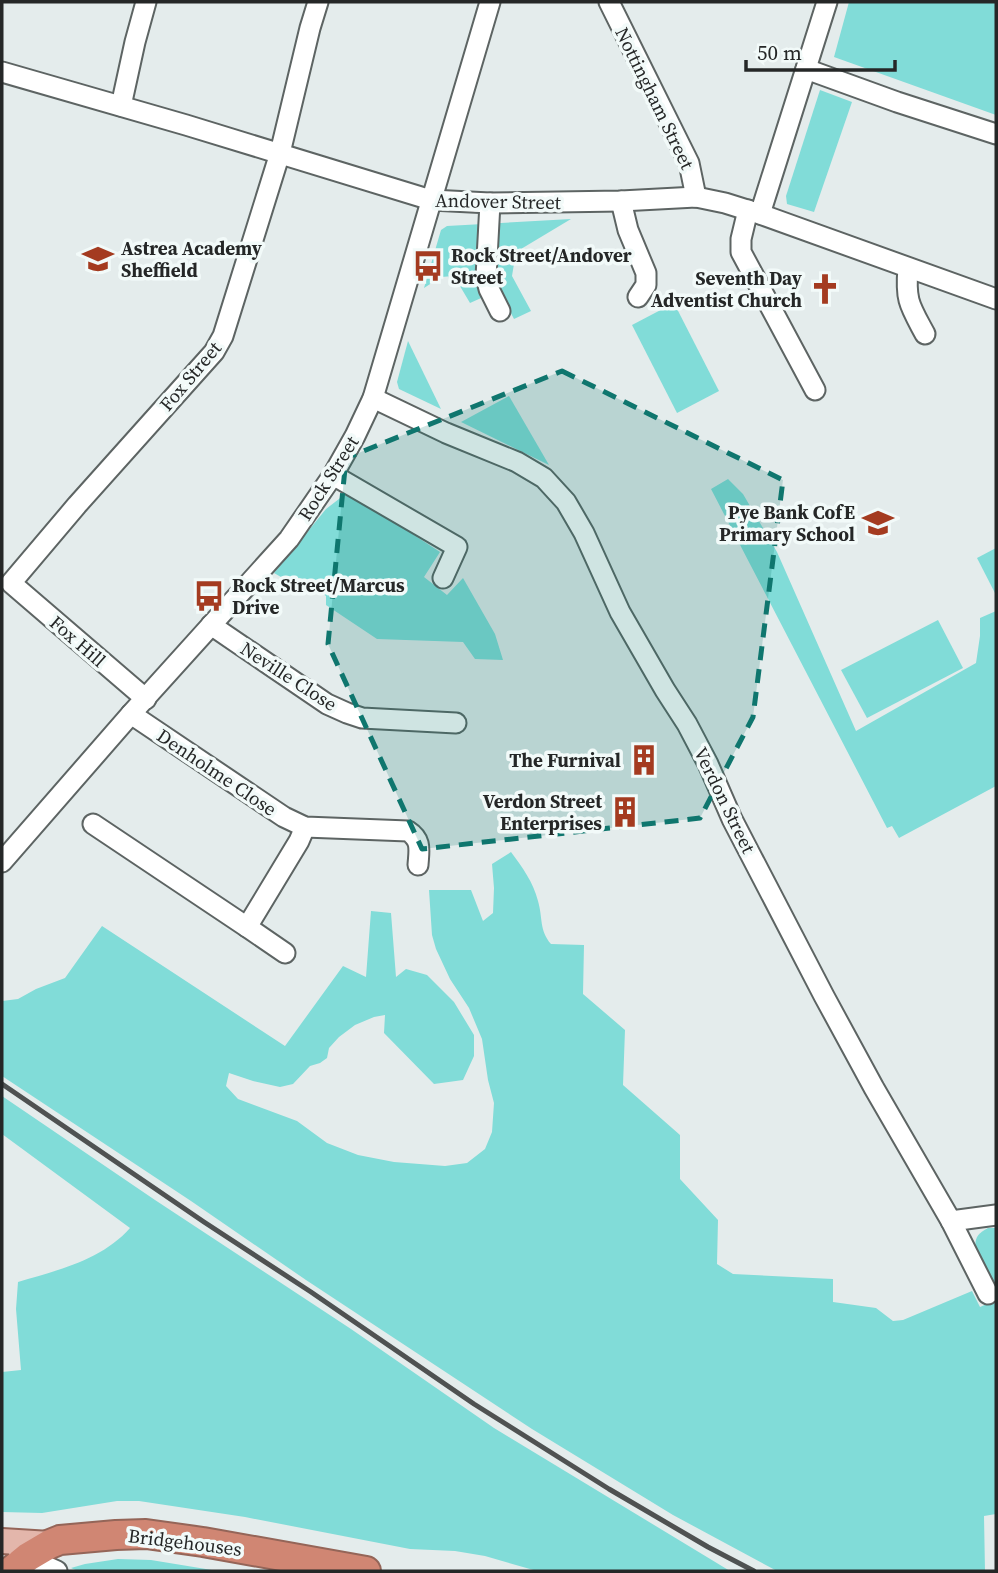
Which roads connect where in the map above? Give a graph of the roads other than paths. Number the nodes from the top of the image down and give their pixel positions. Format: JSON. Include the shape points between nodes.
{"nodes":[{"id":1,"x":146,"y":2,"type":"edge"},
{"id":2,"x":318,"y":2,"type":"edge"},
{"id":3,"x":490,"y":2,"type":"edge"},
{"id":4,"x":609,"y":2,"type":"edge"},
{"id":5,"x":827,"y":2,"type":"edge"},
{"id":6,"x":806,"y":69,"type":"junction"},
{"id":7,"x":2,"y":72,"type":"edge"},
{"id":8,"x":121,"y":106,"type":"junction"},
{"id":9,"x":996,"y":134,"type":"edge"},
{"id":10,"x":280,"y":153,"type":"junction"},
{"id":11,"x":696,"y":197,"type":"junction"},
{"id":12,"x":431,"y":201,"type":"junction"},
{"id":13,"x":621,"y":201,"type":"junction"},
{"id":14,"x":490,"y":204,"type":"junction"},
{"id":15,"x":754,"y":212,"type":"junction"},
{"id":16,"x":908,"y":268,"type":"junction"},
{"id":17,"x":638,"y":297,"type":"dead end"},
{"id":18,"x":996,"y":299,"type":"edge"},
{"id":19,"x":500,"y":311,"type":"dead end"},
{"id":20,"x":925,"y":334,"type":"dead end"},
{"id":21,"x":815,"y":390,"type":"dead end"},
{"id":22,"x":373,"y":398,"type":"junction"},
{"id":23,"x":332,"y":475,"type":"junction"},
{"id":24,"x":443,"y":578,"type":"dead end"},
{"id":25,"x":11,"y":583,"type":"joint"},
{"id":26,"x":211,"y":625,"type":"junction"},
{"id":27,"x":146,"y":699,"type":"junction"},
{"id":28,"x":131,"y":714,"type":"junction"},
{"id":29,"x":456,"y":723,"type":"dead end"},
{"id":30,"x":93,"y":824,"type":"dead end"},
{"id":31,"x":305,"y":827,"type":"junction"},
{"id":32,"x":2,"y":862,"type":"edge"},
{"id":33,"x":418,"y":865,"type":"dead end"},
{"id":34,"x":247,"y":927,"type":"junction"},
{"id":35,"x":285,"y":953,"type":"dead end"},
{"id":36,"x":996,"y":1215,"type":"edge"},
{"id":37,"x":951,"y":1221,"type":"junction"},
{"id":38,"x":988,"y":1294,"type":"dead end"},
{"id":39,"x":2,"y":1541,"type":"edge"},
{"id":40,"x":23,"y":1555,"type":"edge"},
{"id":41,"x":57,"y":1571,"type":"edge"},
{"id":42,"x":366,"y":1571,"type":"edge"}],
"edges":[{"from":1,"to":8,"type":"street"},
{"from":2,"to":10,"type":"street","name":"Fox Street"},
{"from":3,"to":12,"type":"street","name":"Rock Street"},
{"from":4,"to":11,"type":"street","name":"Nottingham Street","via":[[689,163]]},
{"from":5,"to":6,"type":"street"},
{"from":6,"to":9,"type":"street"},
{"from":6,"to":15,"type":"street"},
{"from":7,"to":8,"type":"street","name":"Andover Street"},
{"from":8,"to":10,"type":"street","name":"Andover Street"},
{"from":10,"to":12,"type":"street","name":"Andover Street"},
{"from":10,"to":25,"type":"street","name":"Fox Street","via":[[223,336],[214,352]]},
{"from":11,"to":13,"type":"street","name":"Andover Street"},
{"from":11,"to":15,"type":"street","name":"Andover Street"},
{"from":12,"to":14,"type":"street","name":"Andover Street"},
{"from":12,"to":22,"type":"street","name":"Rock Street"},
{"from":13,"to":14,"type":"street","name":"Andover Street"},
{"from":13,"to":17,"type":"street","via":[[646,273],[646,285]]},
{"from":14,"to":19,"type":"street","via":[[485,277]]},
{"from":15,"to":16,"type":"street","name":"Andover Street"},
{"from":15,"to":21,"type":"street","via":[[741,239],[741,252]]},
{"from":16,"to":18,"type":"street","name":"Andover Street"},
{"from":16,"to":20,"type":"street","via":[[908,302]]},
{"from":22,"to":23,"type":"street","name":"Rock Street"},
{"from":22,"to":37,"type":"street","name":"Verdon Street","via":[[517,462],[544,478],[566,502],[620,612],[708,764],[837,1019]]},
{"from":23,"to":24,"type":"street","via":[[457,547]]},
{"from":23,"to":26,"type":"street","name":"Rock Street","via":[[289,539]]},
{"from":25,"to":27,"type":"street","name":"Fox Hill"},
{"from":26,"to":27,"type":"street","name":"Rock Street"},
{"from":26,"to":29,"type":"street","name":"Neville Close","via":[[346,713],[362,718]]},
{"from":27,"to":28,"type":"street","name":"Rock Street"},
{"from":28,"to":31,"type":"street","name":"Denholme Close"},
{"from":28,"to":32,"type":"street","name":"Rock Street"},
{"from":30,"to":34,"type":"street"},
{"from":31,"to":33,"type":"street","name":"Denholme Close","via":[[408,831],[419,845]]},
{"from":31,"to":34,"type":"street"},
{"from":34,"to":35,"type":"street"},
{"from":36,"to":37,"type":"street"},
{"from":37,"to":38,"type":"street","name":"Verdon Street"},
{"from":39,"to":40,"type":"main road"},
{"from":40,"to":41,"type":"street"},
{"from":40,"to":42,"type":"highway","name":"Bridgehouses","via":[[60,1540],[146,1534]]}]}
